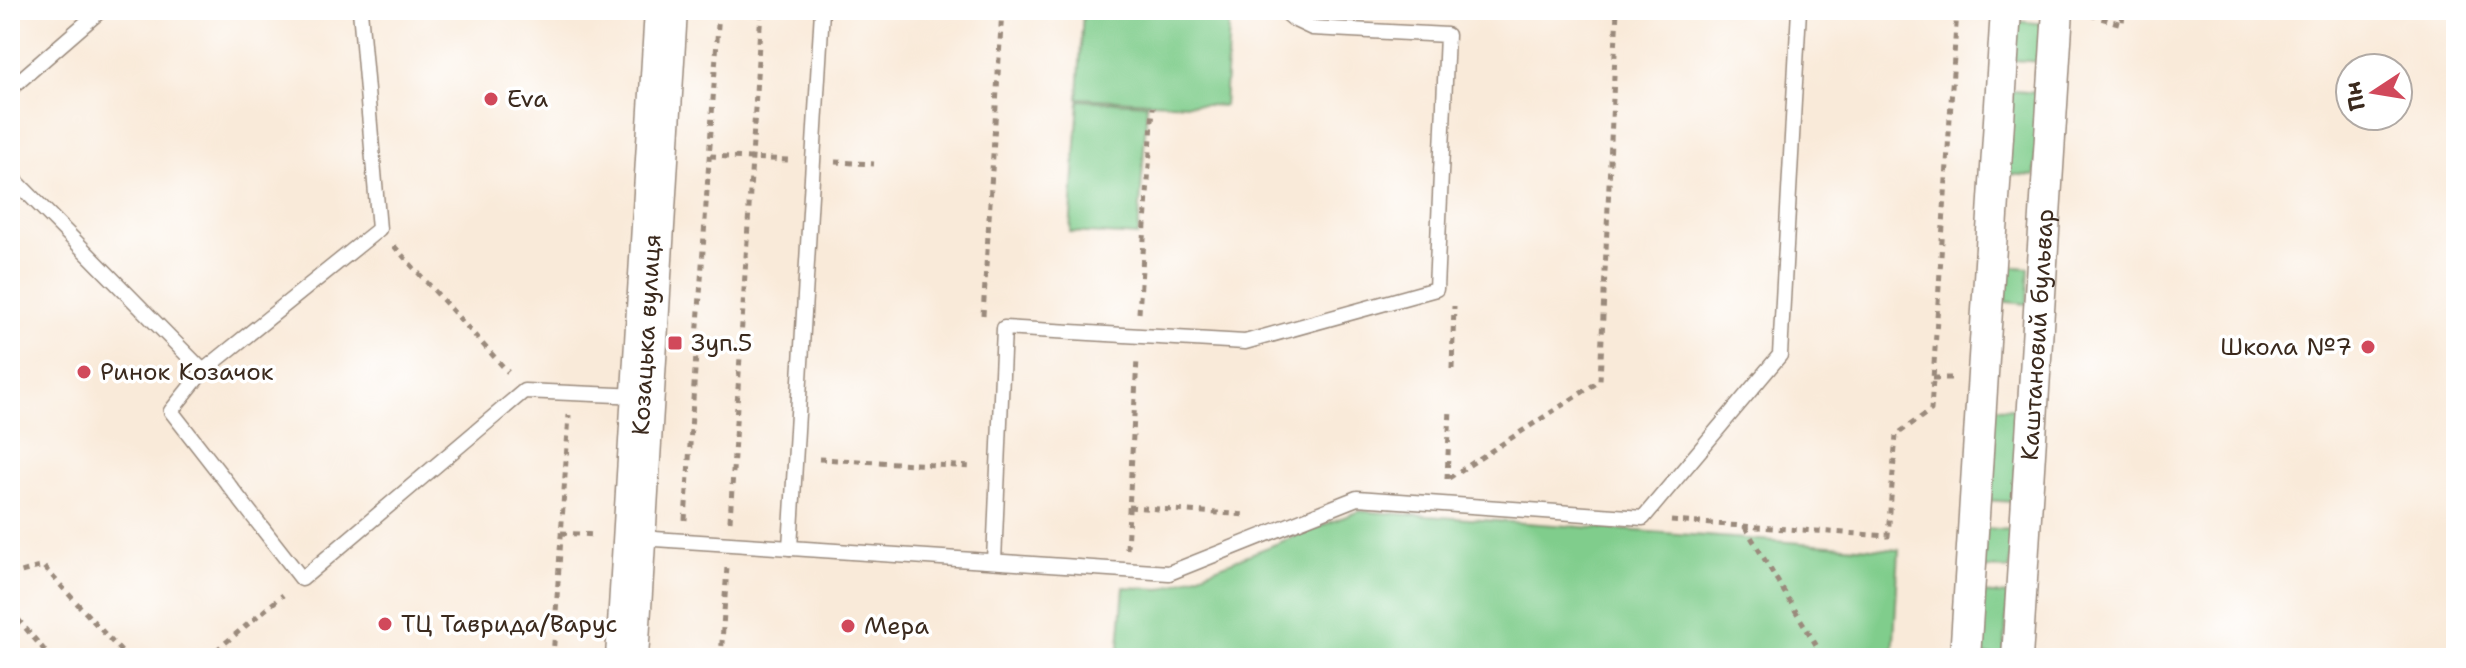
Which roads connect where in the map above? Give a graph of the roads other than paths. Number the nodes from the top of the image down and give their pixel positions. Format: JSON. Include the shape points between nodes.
{"nodes":[{"id":1,"x":101,"y":10,"type":"edge"},
{"id":2,"x":360,"y":10,"type":"edge"},
{"id":3,"x":666,"y":10,"type":"edge"},
{"id":4,"x":822,"y":10,"type":"edge"},
{"id":5,"x":1283,"y":10,"type":"edge"},
{"id":6,"x":1799,"y":10,"type":"edge"},
{"id":7,"x":2006,"y":10,"type":"edge"},
{"id":8,"x":2070,"y":12,"type":"edge"},
{"id":9,"x":10,"y":89,"type":"edge"},
{"id":10,"x":10,"y":175,"type":"edge"},
{"id":11,"x":203,"y":371,"type":"junction"},
{"id":12,"x":643,"y":396,"type":"junction"},
{"id":13,"x":635,"y":538,"type":"junction"},
{"id":14,"x":790,"y":548,"type":"junction"},
{"id":15,"x":994,"y":561,"type":"junction"},
{"id":16,"x":627,"y":658,"type":"edge"},
{"id":17,"x":1965,"y":658,"type":"edge"},
{"id":18,"x":2017,"y":658,"type":"edge"}],
"edges":[{"from":1,"to":9,"type":"lane"},
{"from":2,"to":11,"type":"lane","via":[[379,229]]},
{"from":3,"to":12,"type":"street","name":"Козацька вулиця"},
{"from":4,"to":14,"type":"lane"},
{"from":5,"to":15,"type":"lane","via":[[1312,28],[1447,35],[1436,289],[1245,342],[1004,328]]},
{"from":6,"to":15,"type":"lane","via":[[1780,355],[1643,518],[1357,498],[1169,573]]},
{"from":7,"to":17,"type":"street"},
{"from":8,"to":18,"type":"street","name":"Каштановий бульвар"},
{"from":10,"to":11,"type":"lane"},
{"from":11,"to":12,"type":"lane","via":[[171,411],[302,579],[524,391]]},
{"from":12,"to":13,"type":"street","name":"Козацька вулиця"},
{"from":13,"to":14,"type":"lane"},
{"from":13,"to":16,"type":"street","name":"Козацька вулиця"},
{"from":14,"to":15,"type":"lane"}]}
